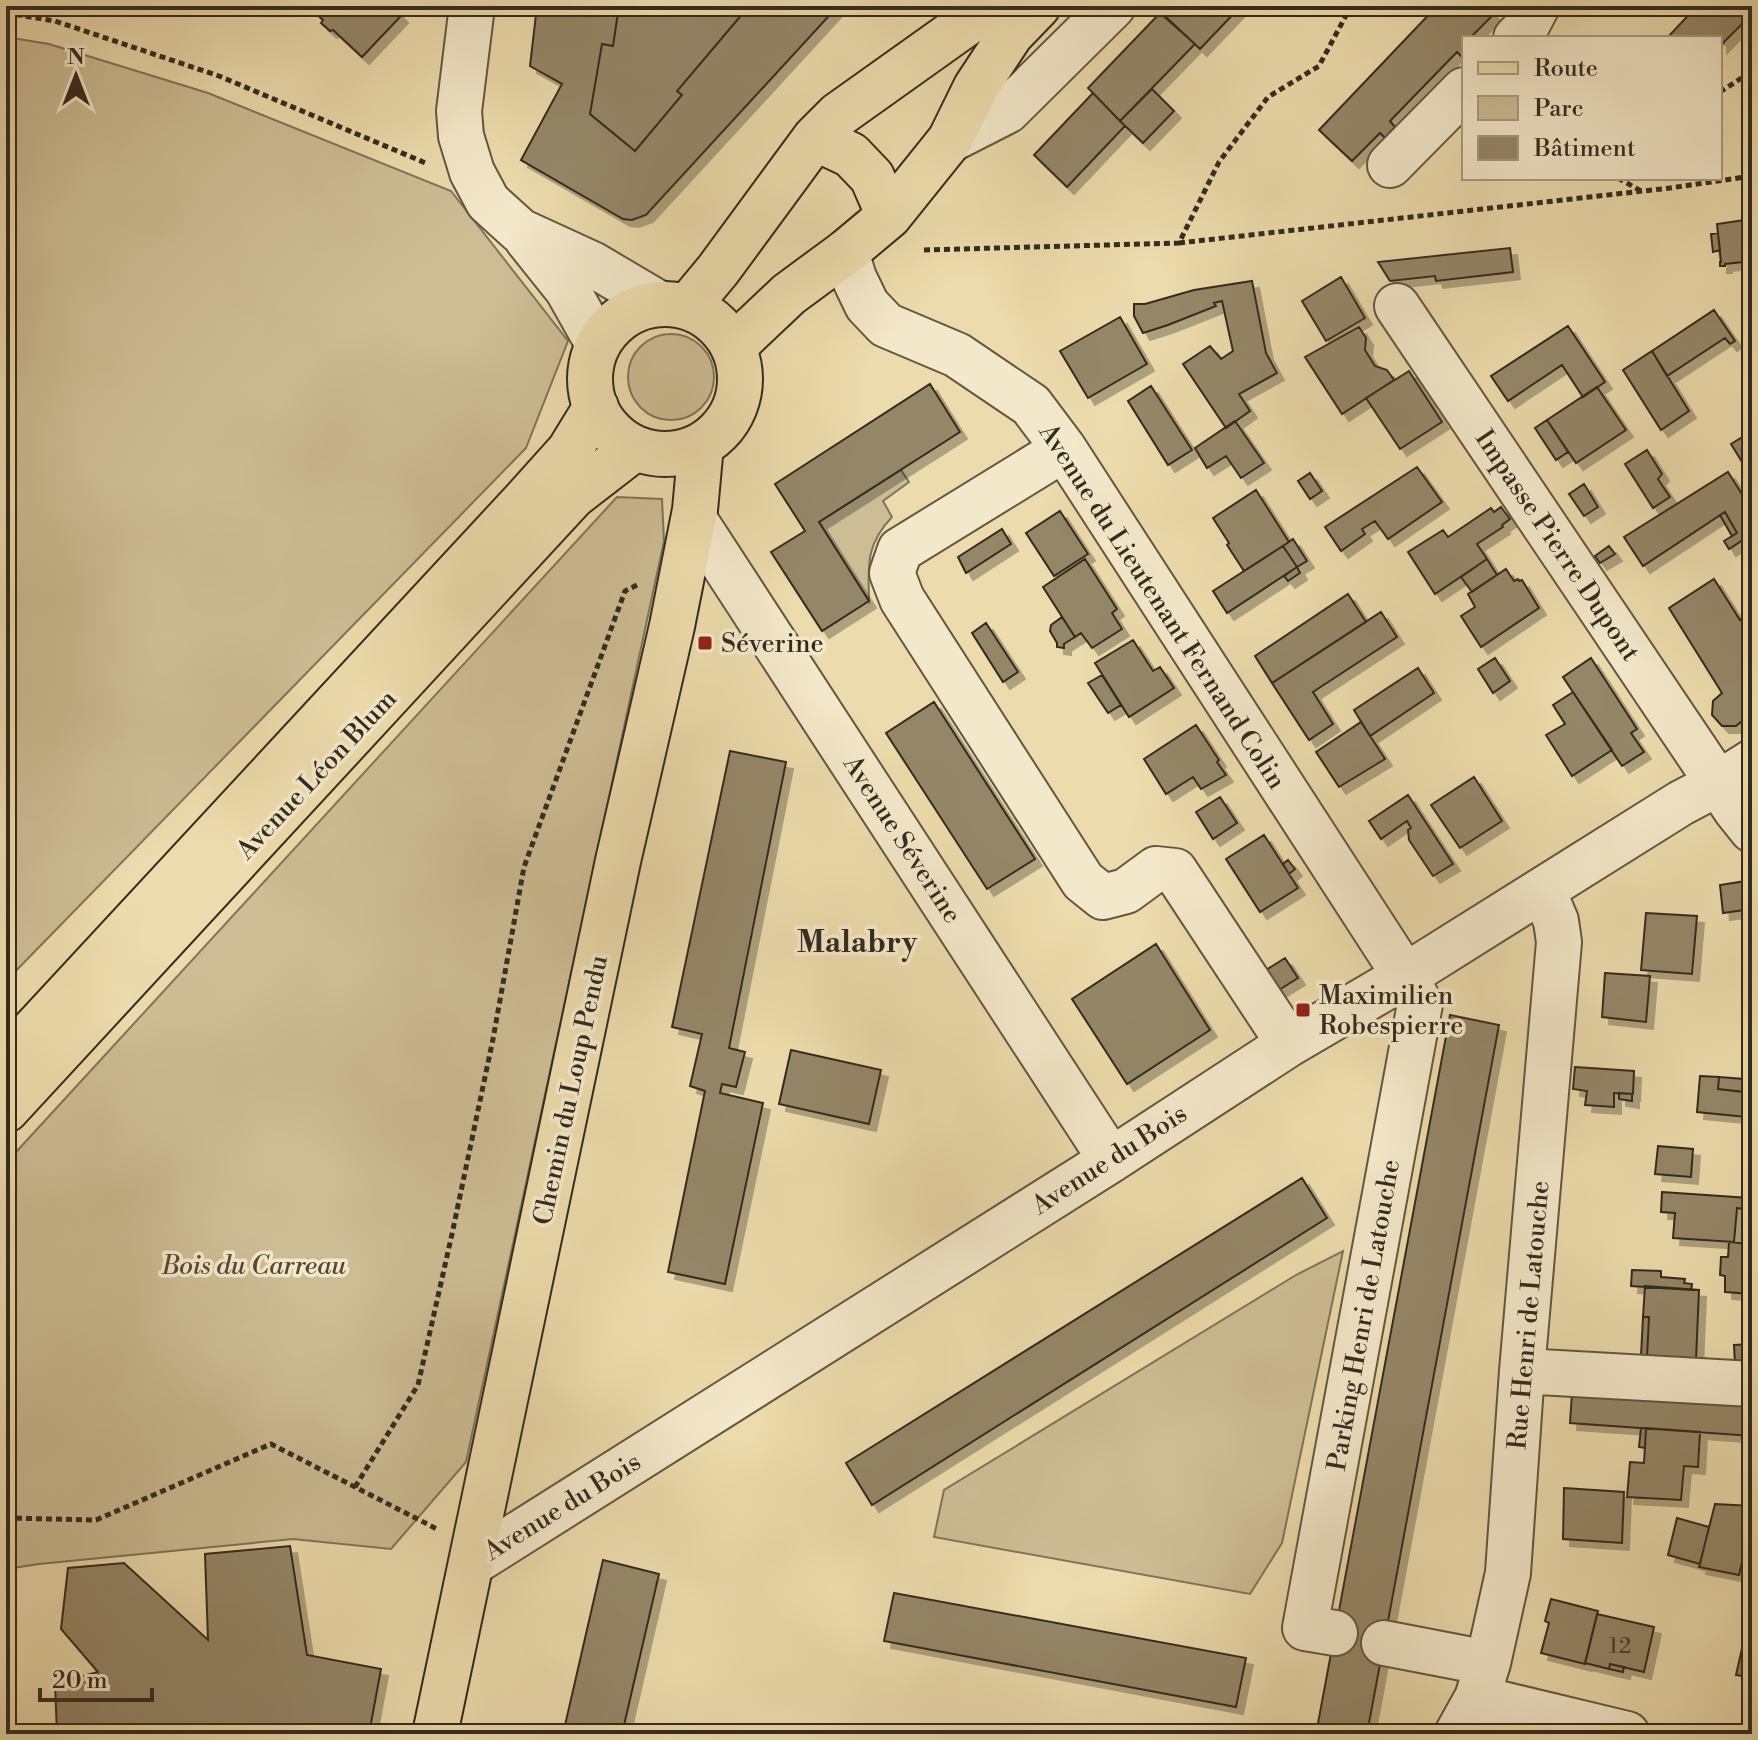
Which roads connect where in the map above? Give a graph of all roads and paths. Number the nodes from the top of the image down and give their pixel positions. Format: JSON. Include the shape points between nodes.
{"nodes":[{"id":1,"x":472,"y":6,"type":"edge"},
{"id":2,"x":1038,"y":6,"type":"edge"},
{"id":3,"x":1113,"y":6,"type":"edge"},
{"id":4,"x":1351,"y":6,"type":"edge"},
{"id":5,"x":1537,"y":6,"type":"edge"},
{"id":6,"x":980,"y":9,"type":"edge"},
{"id":7,"x":6,"y":13,"type":"edge"},
{"id":8,"x":1518,"y":36,"type":"edge"},
{"id":9,"x":1752,"y":65,"type":"edge"},
{"id":10,"x":1722,"y":91,"type":"edge"},
{"id":11,"x":1462,"y":92,"type":"edge"},
{"id":12,"x":815,"y":138,"type":"junction"},
{"id":13,"x":950,"y":140,"type":"junction"},
{"id":14,"x":1390,"y":165,"type":"dead end"},
{"id":15,"x":472,"y":172,"type":"junction"},
{"id":16,"x":1752,"y":176,"type":"edge"},
{"id":17,"x":1622,"y":180,"type":"edge"},
{"id":18,"x":1641,"y":191,"type":"junction"},
{"id":19,"x":889,"y":216,"type":"junction"},
{"id":20,"x":520,"y":231,"type":"junction"},
{"id":21,"x":1179,"y":243,"type":"junction"},
{"id":22,"x":924,"y":250,"type":"dead end"},
{"id":23,"x":846,"y":252,"type":"junction"},
{"id":24,"x":673,"y":305,"type":"junction"},
{"id":25,"x":1397,"y":306,"type":"dead end"},
{"id":26,"x":598,"y":344,"type":"junction"},
{"id":27,"x":734,"y":346,"type":"junction"},
{"id":28,"x":596,"y":407,"type":"junction"},
{"id":29,"x":701,"y":445,"type":"junction"},
{"id":30,"x":635,"y":448,"type":"junction"},
{"id":31,"x":1064,"y":449,"type":"junction"},
{"id":32,"x":694,"y":519,"type":"junction"},
{"id":33,"x":684,"y":565,"type":"junction"},
{"id":34,"x":1735,"y":773,"type":"edge"},
{"id":35,"x":1752,"y":830,"type":"edge"},
{"id":36,"x":1543,"y":890,"type":"junction"},
{"id":37,"x":1405,"y":976,"type":"junction"},
{"id":38,"x":1289,"y":1044,"type":"junction"},
{"id":39,"x":6,"y":1060,"type":"edge"},
{"id":40,"x":6,"y":1110,"type":"edge"},
{"id":41,"x":1111,"y":1160,"type":"junction"},
{"id":42,"x":1522,"y":1371,"type":"junction"},
{"id":43,"x":1752,"y":1384,"type":"edge"},
{"id":44,"x":355,"y":1487,"type":"junction"},
{"id":45,"x":6,"y":1518,"type":"edge"},
{"id":46,"x":472,"y":1556,"type":"junction"},
{"id":47,"x":1335,"y":1633,"type":"dead end"},
{"id":48,"x":1384,"y":1643,"type":"dead end"},
{"id":49,"x":1474,"y":1698,"type":"edge"},
{"id":50,"x":435,"y":1734,"type":"edge"},
{"id":51,"x":1627,"y":1734,"type":"edge"}],
"edges":[{"from":1,"to":15,"type":"street","via":[[459,111]]},
{"from":2,"to":13,"type":"main road","via":[[1011,34],[976,87]]},
{"from":3,"to":13,"type":"street","via":[[1007,111]]},
{"from":4,"to":21,"type":"path","via":[[1319,66],[1268,97],[1219,162]]},
{"from":5,"to":8,"type":"street"},
{"from":6,"to":12,"type":"main road"},
{"from":7,"to":15,"type":"path","via":[[55,21],[219,76],[422,163]]},
{"from":9,"to":10,"type":"path"},
{"from":11,"to":14,"type":"street"},
{"from":12,"to":19,"type":"main road","via":[[851,155],[872,177]]},
{"from":12,"to":24,"type":"main road","via":[[718,270]]},
{"from":13,"to":19,"type":"main road"},
{"from":15,"to":20,"type":"street","via":[[488,202]]},
{"from":16,"to":18,"type":"path"},
{"from":17,"to":18,"type":"path"},
{"from":18,"to":21,"type":"path"},
{"from":19,"to":23,"type":"main road"},
{"from":20,"to":24,"type":"street"},
{"from":20,"to":26,"type":"street","via":[[567,289]]},
{"from":21,"to":22,"type":"path"},
{"from":23,"to":27,"type":"main road","via":[[789,294]]},
{"from":23,"to":31,"type":"street","name":"Avenue du Lieutenant Fernand Colin","via":[[867,305],[886,325],[957,355],[1031,405]]},
{"from":24,"to":26,"type":"main road","via":[[640,307],[608,328]]},
{"from":24,"to":27,"type":"main road","via":[[707,315]]},
{"from":25,"to":34,"type":"street","name":"Impasse Pierre Dupont"},
{"from":26,"to":28,"type":"main road","via":[[589,376]]},
{"from":27,"to":29,"type":"main road","via":[[740,391],[733,413]]},
{"from":28,"to":30,"type":"main road","via":[[616,437]]},
{"from":28,"to":39,"type":"main road","name":"Avenue Léon Blum","via":[[569,451],[525,500]]},
{"from":29,"to":30,"type":"main road","via":[[680,453]]},
{"from":29,"to":32,"type":"main road","name":"Chemin du Loup Pendu"},
{"from":30,"to":40,"type":"main road","name":"Avenue Léon Blum","via":[[573,496]]},
{"from":31,"to":37,"type":"street","name":"Avenue du Lieutenant Fernand Colin"},
{"from":31,"to":38,"type":"street","via":[[900,550],[892,573],[902,599],[1083,881],[1103,897],[1126,891],[1156,869],[1175,871]]},
{"from":32,"to":33,"type":"main road","name":"Chemin du Loup Pendu"},
{"from":32,"to":41,"type":"street","name":"Avenue Séverine"},
{"from":33,"to":44,"type":"path","via":[[625,591],[524,867],[493,1039],[418,1385]]},
{"from":33,"to":46,"type":"main road","name":"Chemin du Loup Pendu"},
{"from":34,"to":35,"type":"street","name":"Impasse Pierre Dupont","via":[[1736,810]]},
{"from":34,"to":36,"type":"street","name":"Avenue du Bois"},
{"from":36,"to":37,"type":"street","name":"Avenue du Bois"},
{"from":36,"to":42,"type":"street","name":"Rue Henri de Latouche","via":[[1559,942]]},
{"from":37,"to":38,"type":"street","name":"Avenue du Bois"},
{"from":37,"to":47,"type":"street","name":"Parking Henri de Latouche","via":[[1420,1004],[1416,1031],[1305,1628]]},
{"from":38,"to":41,"type":"street","name":"Avenue du Bois"},
{"from":41,"to":46,"type":"street","name":"Avenue du Bois"},
{"from":42,"to":43,"type":"street"},
{"from":42,"to":49,"type":"street","name":"Rue Henri de Latouche","via":[[1508,1573]]},
{"from":44,"to":45,"type":"path","via":[[271,1444],[96,1520]]},
{"from":44,"to":46,"type":"path"},
{"from":46,"to":50,"type":"main road","name":"Chemin du Loup Pendu"},
{"from":48,"to":49,"type":"street"},
{"from":49,"to":51,"type":"street"}]}
